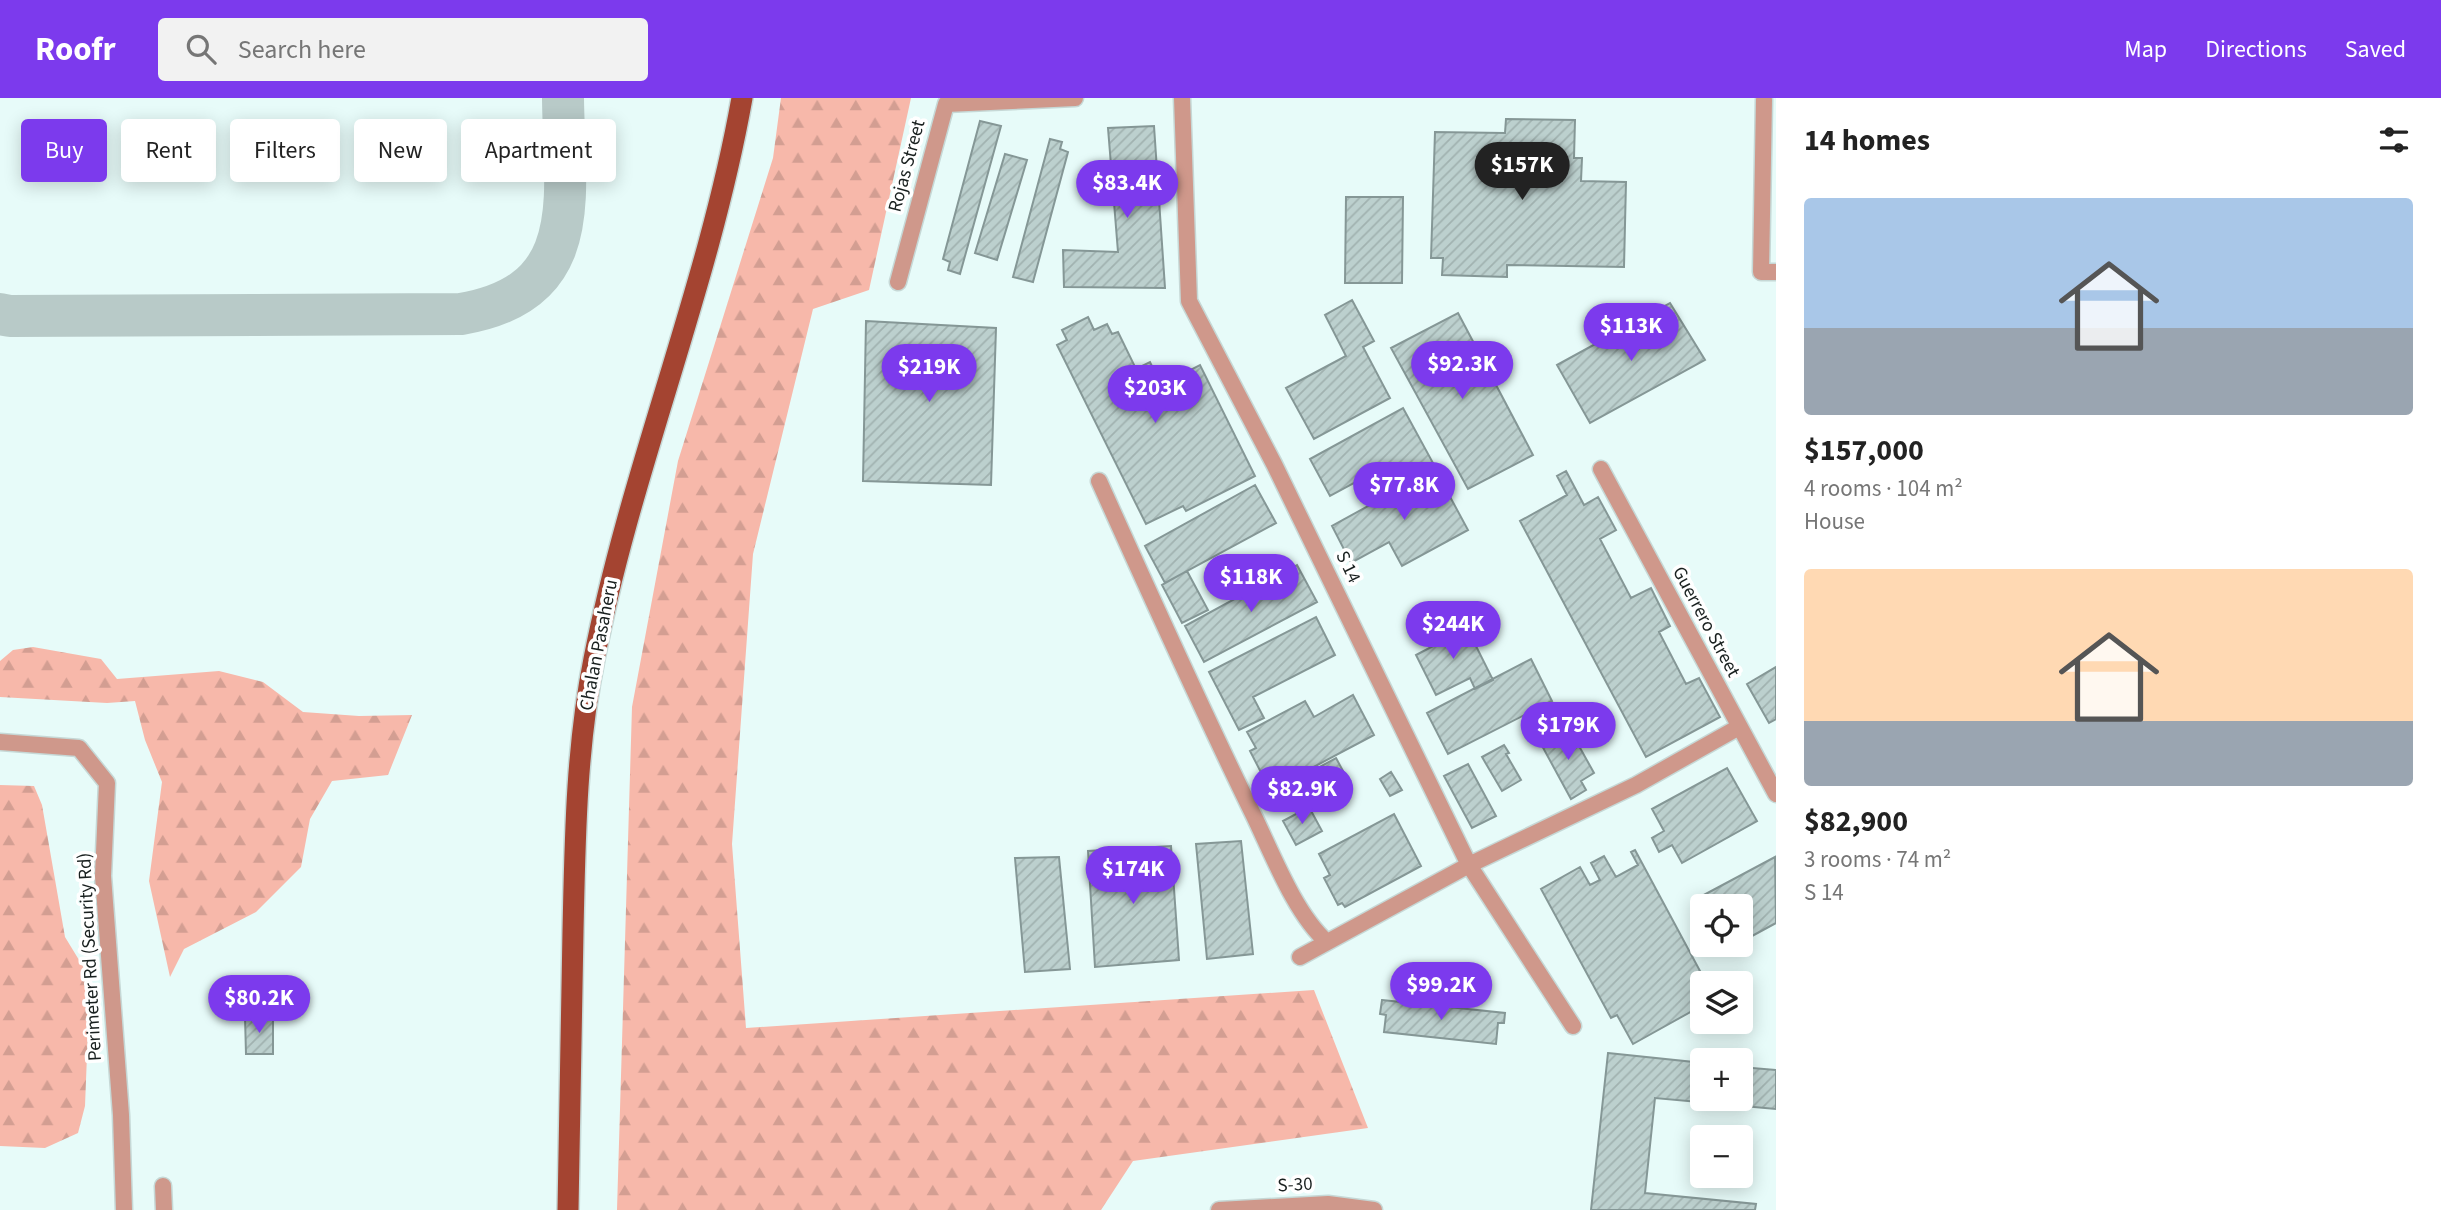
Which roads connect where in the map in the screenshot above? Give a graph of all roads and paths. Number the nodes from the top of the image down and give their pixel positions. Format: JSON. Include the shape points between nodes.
{"nodes":[{"id":1,"x":742,"y":98,"type":"edge"},
{"id":2,"x":1075,"y":98,"type":"edge"},
{"id":3,"x":1182,"y":98,"type":"edge"},
{"id":4,"x":1766,"y":99,"type":"edge"},
{"id":5,"x":1776,"y":272,"type":"edge"},
{"id":6,"x":898,"y":282,"type":"dead end"},
{"id":7,"x":1601,"y":469,"type":"dead end"},
{"id":8,"x":1099,"y":481,"type":"dead end"},
{"id":9,"x":1739,"y":727,"type":"junction"},
{"id":10,"x":0,"y":742,"type":"edge"},
{"id":11,"x":1776,"y":794,"type":"edge"},
{"id":12,"x":1469,"y":865,"type":"junction"},
{"id":13,"x":1327,"y":942,"type":"junction"},
{"id":14,"x":1300,"y":957,"type":"dead end"},
{"id":15,"x":1573,"y":1026,"type":"dead end"},
{"id":16,"x":163,"y":1186,"type":"dead end"},
{"id":17,"x":1328,"y":1207,"type":"edge"},
{"id":18,"x":124,"y":1210,"type":"edge"},
{"id":19,"x":164,"y":1210,"type":"edge"},
{"id":20,"x":568,"y":1210,"type":"edge"},
{"id":21,"x":1219,"y":1210,"type":"edge"},
{"id":22,"x":1374,"y":1210,"type":"edge"}],
"edges":[{"from":1,"to":20,"type":"main road","name":"Chalan Pasaheru","via":[[726,179],[624,530],[593,662],[576,809]]},
{"from":2,"to":6,"type":"street","name":"Rojas Street","via":[[946,104]]},
{"from":3,"to":12,"type":"street","name":"S 14","via":[[1189,301],[1274,464]]},
{"from":4,"to":5,"type":"street","via":[[1761,272]]},
{"from":7,"to":9,"type":"street","name":"Guerrero Street"},
{"from":8,"to":13,"type":"street","via":[[1209,725],[1286,881],[1315,932]]},
{"from":9,"to":11,"type":"street","name":"Guerrero Street"},
{"from":9,"to":12,"type":"street","via":[[1636,785]]},
{"from":10,"to":18,"type":"street","name":"Perimeter Rd (Security Rd)","via":[[79,748],[107,783],[103,876]]},
{"from":12,"to":13,"type":"street"},
{"from":12,"to":15,"type":"street","name":"S 14"},
{"from":13,"to":14,"type":"street"},
{"from":16,"to":19,"type":"street"},
{"from":17,"to":21,"type":"street","name":"S-30"},
{"from":17,"to":22,"type":"street","name":"S-30"}]}
